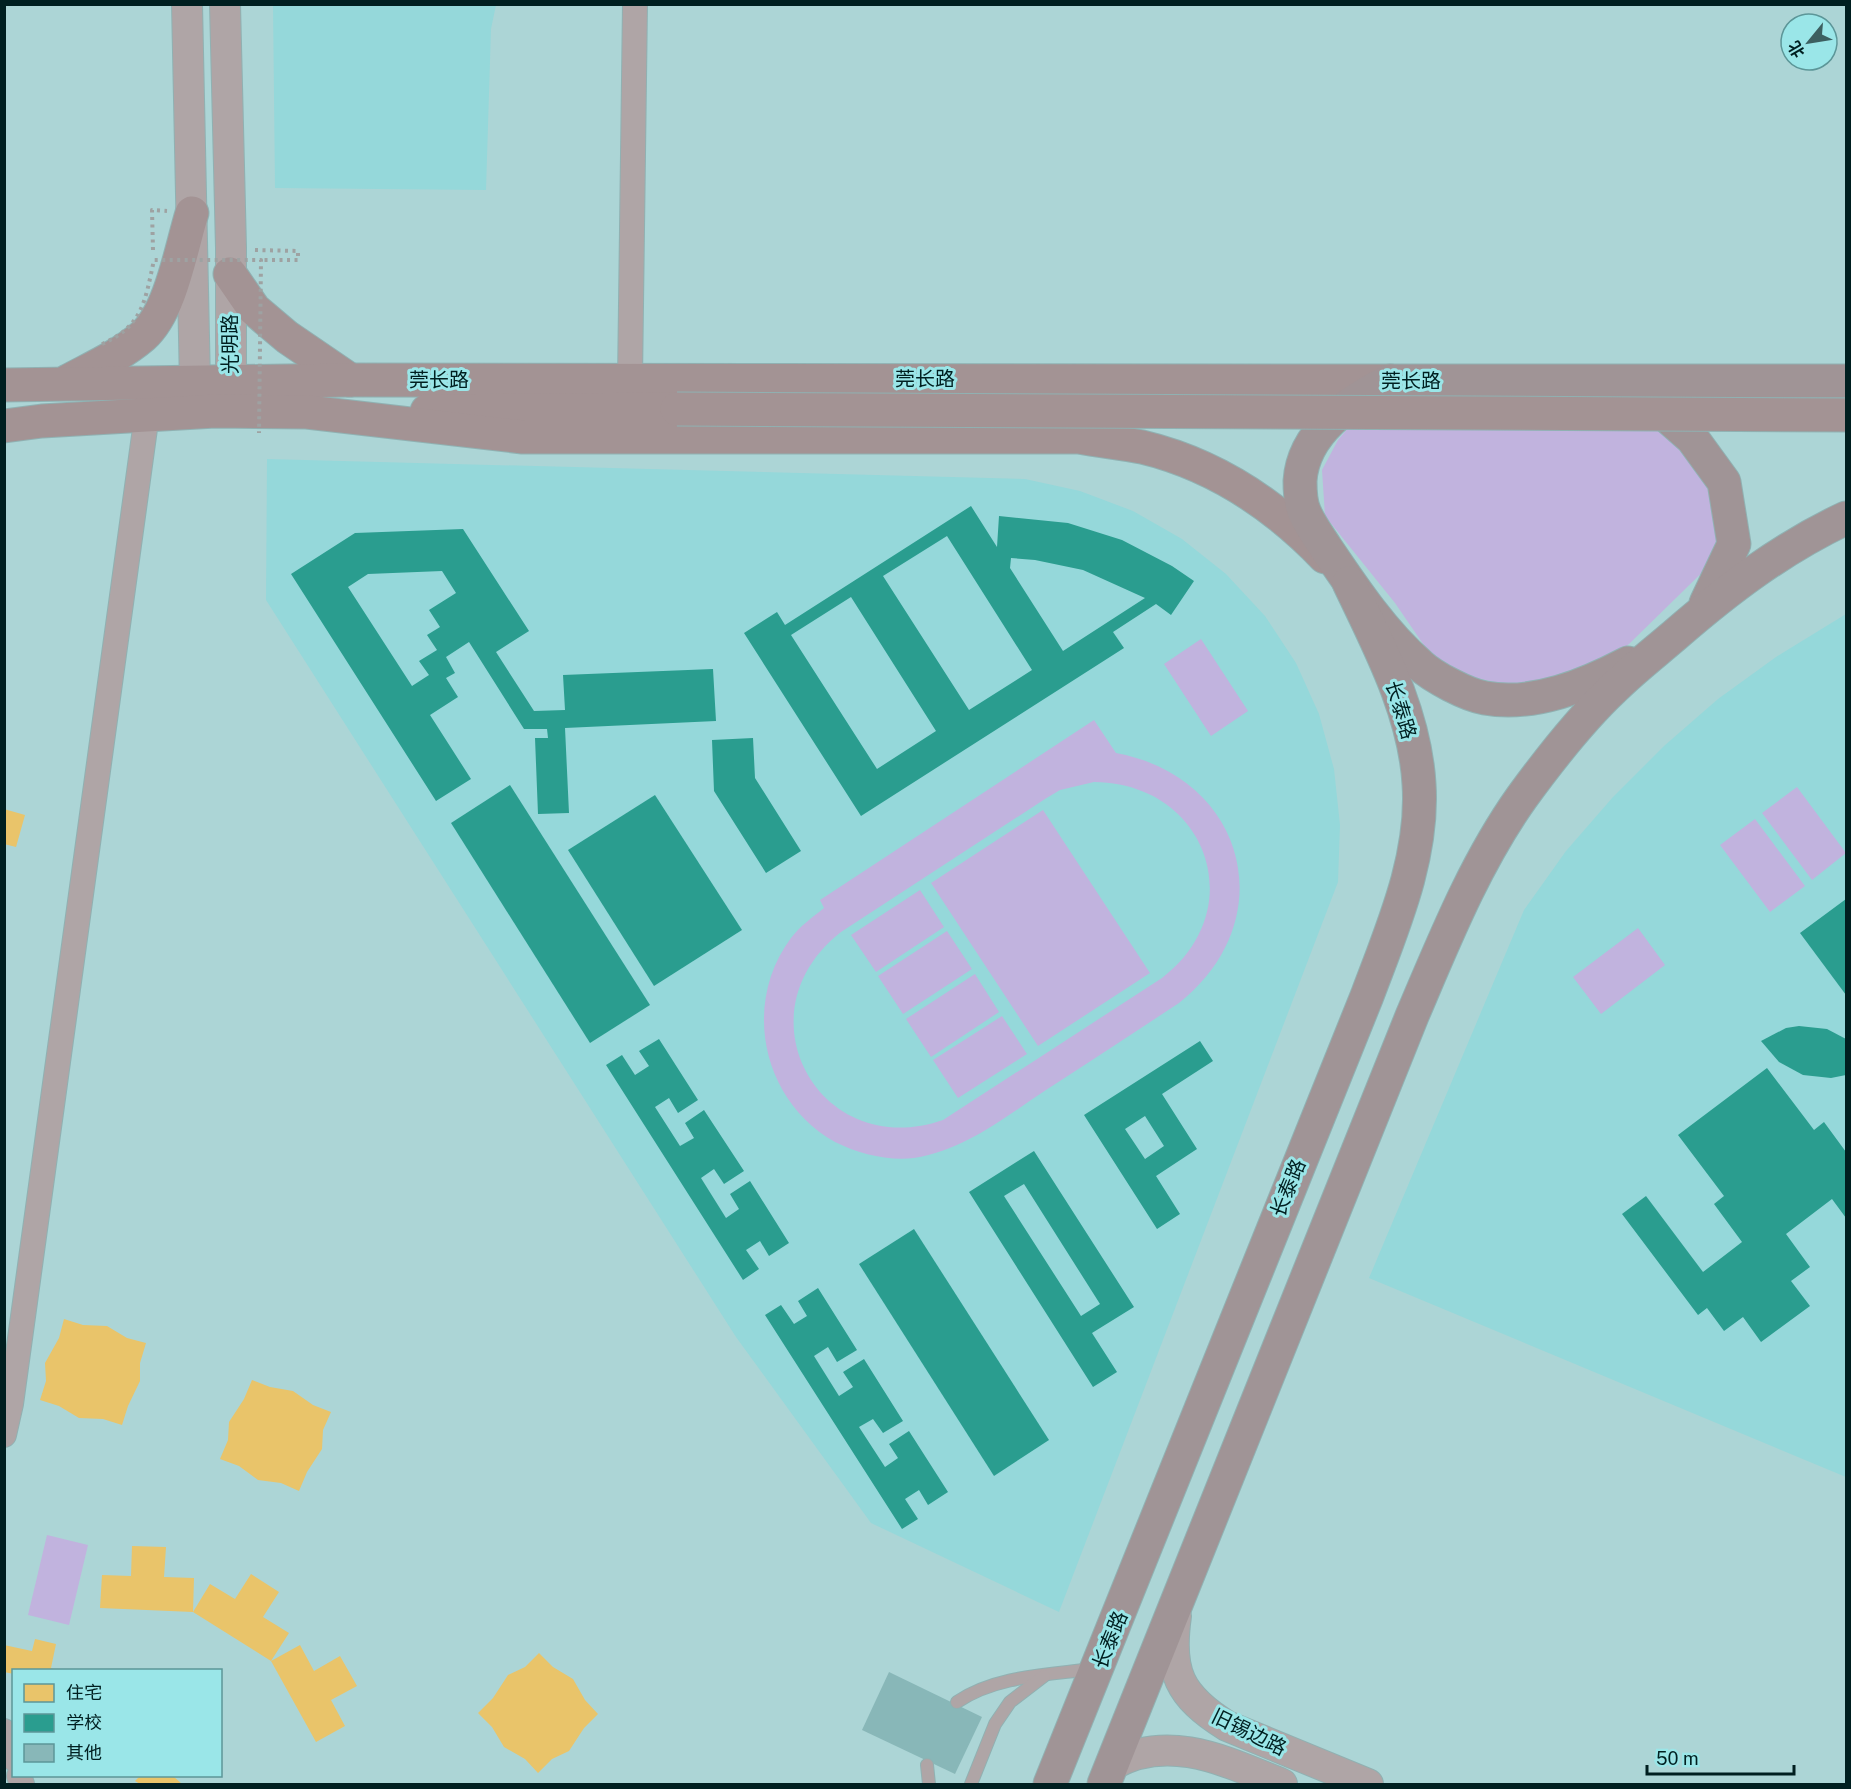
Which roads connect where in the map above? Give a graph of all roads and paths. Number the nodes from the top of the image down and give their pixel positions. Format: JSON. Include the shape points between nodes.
{"nodes":[{"id":1,"x":187,"y":4,"type":"edge"},
{"id":2,"x":225,"y":4,"type":"edge"},
{"id":3,"x":635,"y":4,"type":"edge"},
{"id":4,"x":152,"y":210,"type":"dead end"},
{"id":5,"x":192,"y":213,"type":"junction"},
{"id":6,"x":263,"y":251,"type":"dead end"},
{"id":7,"x":154,"y":260,"type":"junction"},
{"id":8,"x":261,"y":260,"type":"junction"},
{"id":9,"x":230,"y":274,"type":"junction"},
{"id":10,"x":102,"y":344,"type":"dead end"},
{"id":11,"x":1599,"y":379,"type":"junction"},
{"id":12,"x":350,"y":380,"type":"junction"},
{"id":13,"x":630,"y":380,"type":"junction"},
{"id":14,"x":1390,"y":381,"type":"junction"},
{"id":15,"x":1846,"y":381,"type":"edge"},
{"id":16,"x":67,"y":382,"type":"junction"},
{"id":17,"x":195,"y":384,"type":"junction"},
{"id":18,"x":4,"y":385,"type":"edge"},
{"id":19,"x":223,"y":397,"type":"junction"},
{"id":20,"x":147,"y":414,"type":"junction"},
{"id":21,"x":323,"y":414,"type":"junction"},
{"id":22,"x":1846,"y":415,"type":"edge"},
{"id":23,"x":4,"y":426,"type":"edge"},
{"id":24,"x":259,"y":433,"type":"dead end"},
{"id":25,"x":1846,"y":518,"type":"edge"},
{"id":26,"x":1349,"y":583,"type":"junction"},
{"id":27,"x":1702,"y":610,"type":"junction"},
{"id":28,"x":1665,"y":644,"type":"junction"},
{"id":29,"x":4,"y":1435,"type":"edge"},
{"id":30,"x":1178,"y":1605,"type":"junction"},
{"id":31,"x":1099,"y":1668,"type":"junction"},
{"id":32,"x":1046,"y":1676,"type":"junction"},
{"id":33,"x":957,"y":1701,"type":"dead end"},
{"id":34,"x":4,"y":1731,"type":"edge"},
{"id":35,"x":12,"y":1753,"type":"edge"},
{"id":36,"x":927,"y":1765,"type":"dead end"},
{"id":37,"x":1108,"y":1775,"type":"edge"},
{"id":38,"x":929,"y":1785,"type":"edge"},
{"id":39,"x":971,"y":1785,"type":"edge"},
{"id":40,"x":1050,"y":1785,"type":"edge"},
{"id":41,"x":1282,"y":1785,"type":"edge"},
{"id":42,"x":1368,"y":1785,"type":"edge"}],
"edges":[{"from":1,"to":5,"type":"street","name":"光明路"},
{"from":2,"to":9,"type":"street","name":"光明路"},
{"from":3,"to":13,"type":"street"},
{"from":4,"to":7,"type":"path"},
{"from":5,"to":16,"type":"main road","via":[[165,305],[145,334]]},
{"from":5,"to":17,"type":"street","name":"光明路"},
{"from":6,"to":8,"type":"path","via":[[298,251],[298,260]]},
{"from":7,"to":8,"type":"path","bridge":true},
{"from":7,"to":10,"type":"path","bridge":true,"via":[[141,314],[119,337]]},
{"from":8,"to":24,"type":"path","bridge":true},
{"from":9,"to":12,"type":"main road","via":[[254,309]]},
{"from":9,"to":19,"type":"street","name":"光明路"},
{"from":11,"to":14,"type":"highway","name":"莞长路"},
{"from":11,"to":15,"type":"highway","name":"莞长路"},
{"from":11,"to":27,"type":"highway","via":[[1651,401],[1692,438],[1724,483],[1734,544]]},
{"from":12,"to":13,"type":"main road","name":"莞长路"},
{"from":12,"to":19,"type":"main road","name":"莞长路"},
{"from":13,"to":14,"type":"main road","name":"莞长路"},
{"from":14,"to":26,"type":"highway","via":[[1342,408],[1307,451],[1300,482],[1304,512]]},
{"from":16,"to":17,"type":"main road","name":"莞长路"},
{"from":16,"to":18,"type":"main road","name":"莞长路"},
{"from":17,"to":19,"type":"main road","name":"莞长路"},
{"from":19,"to":20,"type":"main road","name":"莞长路"},
{"from":19,"to":21,"type":"main road","name":"莞长路"},
{"from":20,"to":23,"type":"main road","name":"莞长路"},
{"from":20,"to":29,"type":"street"},
{"from":21,"to":22,"type":"main road","name":"莞长路","bridge":true,"via":[[677,409]]},
{"from":21,"to":26,"type":"main road","name":"莞长路","via":[[523,437],[1079,437],[1143,448],[1240,486],[1303,535]]},
{"from":25,"to":27,"type":"highway","via":[[1758,568]]},
{"from":26,"to":28,"type":"highway","via":[[1421,666],[1484,698],[1525,699],[1568,690]]},
{"from":26,"to":31,"type":"highway","name":"长泰路","via":[[1395,683],[1410,733],[1419,784],[1416,841],[1401,904],[1367,996]]},
{"from":27,"to":28,"type":"highway"},
{"from":28,"to":30,"type":"highway","via":[[1612,689],[1521,798],[1456,912]]},
{"from":30,"to":37,"type":"highway"},
{"from":30,"to":42,"type":"street","name":"旧锡边路","via":[[1174,1669],[1192,1699],[1227,1726]]},
{"from":31,"to":32,"type":"lane"},
{"from":31,"to":40,"type":"highway","name":"长泰路"},
{"from":32,"to":33,"type":"lane","via":[[973,1690]]},
{"from":32,"to":39,"type":"lane","via":[[1010,1702],[995,1724]]},
{"from":34,"to":35,"type":"street"},
{"from":36,"to":38,"type":"lane"},
{"from":37,"to":41,"type":"street","name":"旧锡边路","via":[[1138,1753],[1189,1750]]}]}
